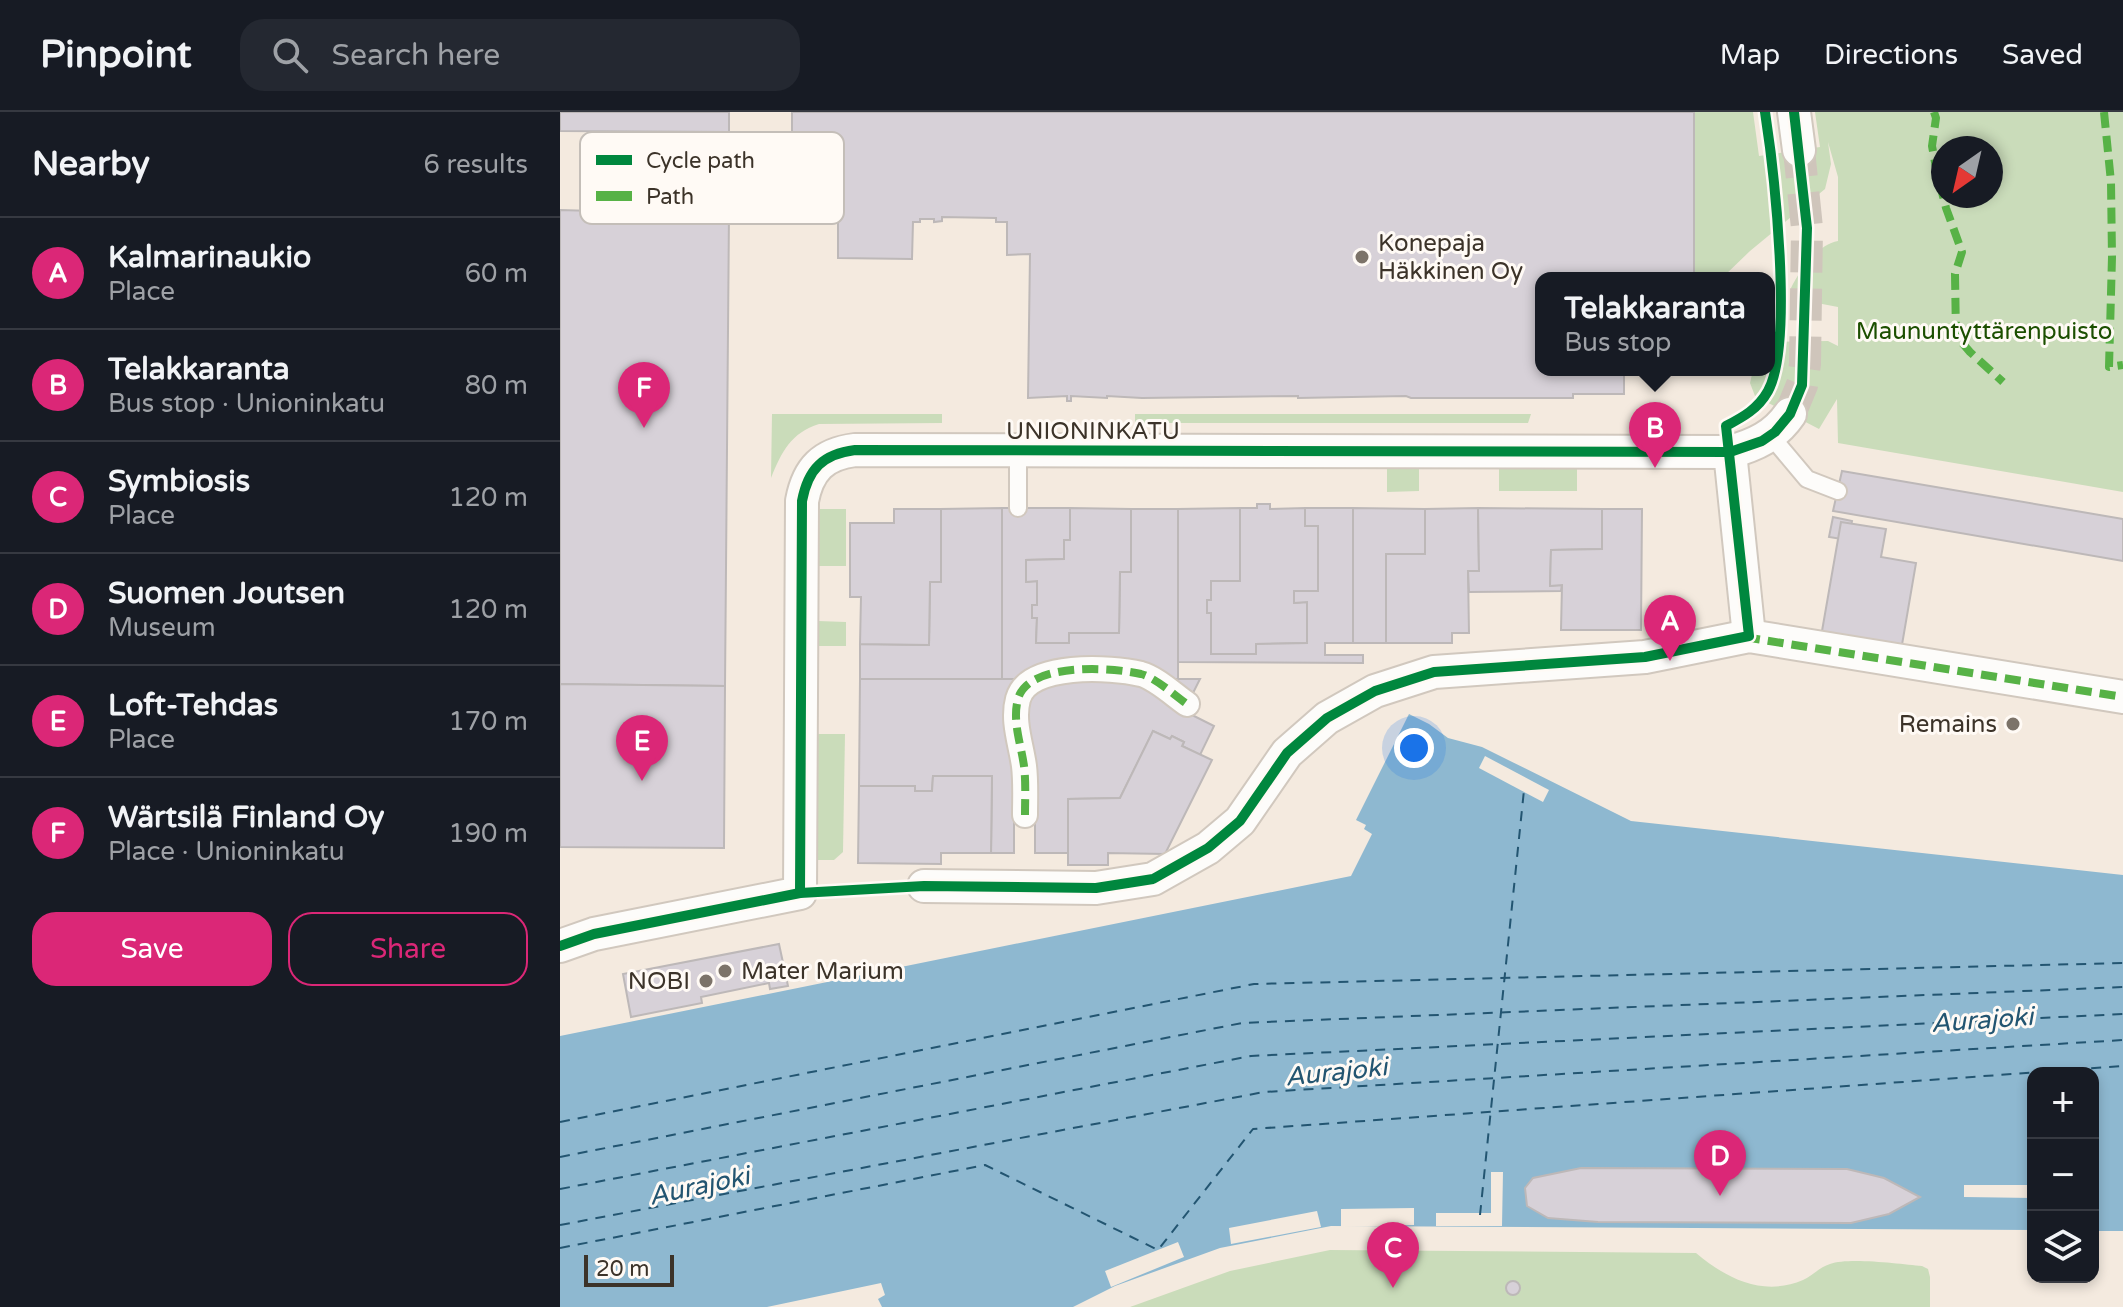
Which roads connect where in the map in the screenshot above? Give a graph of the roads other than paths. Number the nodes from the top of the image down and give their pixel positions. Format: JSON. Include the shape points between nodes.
{"nodes":[{"id":1,"x":1794,"y":112,"type":"edge"},
{"id":2,"x":1799,"y":150,"type":"tunnel mouth"},
{"id":3,"x":1780,"y":424,"type":"joint"},
{"id":4,"x":1018,"y":451,"type":"junction"},
{"id":5,"x":1730,"y":452,"type":"junction"},
{"id":6,"x":1838,"y":491,"type":"dead end"},
{"id":7,"x":1018,"y":508,"type":"dead end"},
{"id":8,"x":1749,"y":636,"type":"junction"},
{"id":9,"x":2123,"y":697,"type":"edge"},
{"id":10,"x":1187,"y":704,"type":"dead end"},
{"id":11,"x":1025,"y":815,"type":"dead end"},
{"id":12,"x":924,"y":886,"type":"dead end"},
{"id":13,"x":560,"y":946,"type":"edge"}],
"edges":[{"from":1,"to":2,"type":"street"},
{"from":3,"to":5,"type":"street","name":"UNIONINKATU","via":[[1748,447]]},
{"from":3,"to":6,"type":"lane","via":[[1799,473]]},
{"from":4,"to":5,"type":"street","name":"UNIONINKATU"},
{"from":4,"to":7,"type":"lane"},
{"from":4,"to":13,"type":"street","name":"UNIONINKATU","via":[[855,450],[832,455],[811,474],[802,501],[800,893],[594,934]]},
{"from":5,"to":8,"type":"street"},
{"from":8,"to":9,"type":"street"},
{"from":8,"to":12,"type":"street","via":[[1645,657],[1434,672],[1375,691],[1327,718],[1287,753],[1240,821],[1208,848],[1153,879],[1096,888]]},
{"from":10,"to":11,"type":"street","via":[[1144,674],[1061,671],[1025,685],[1016,723]]}]}
